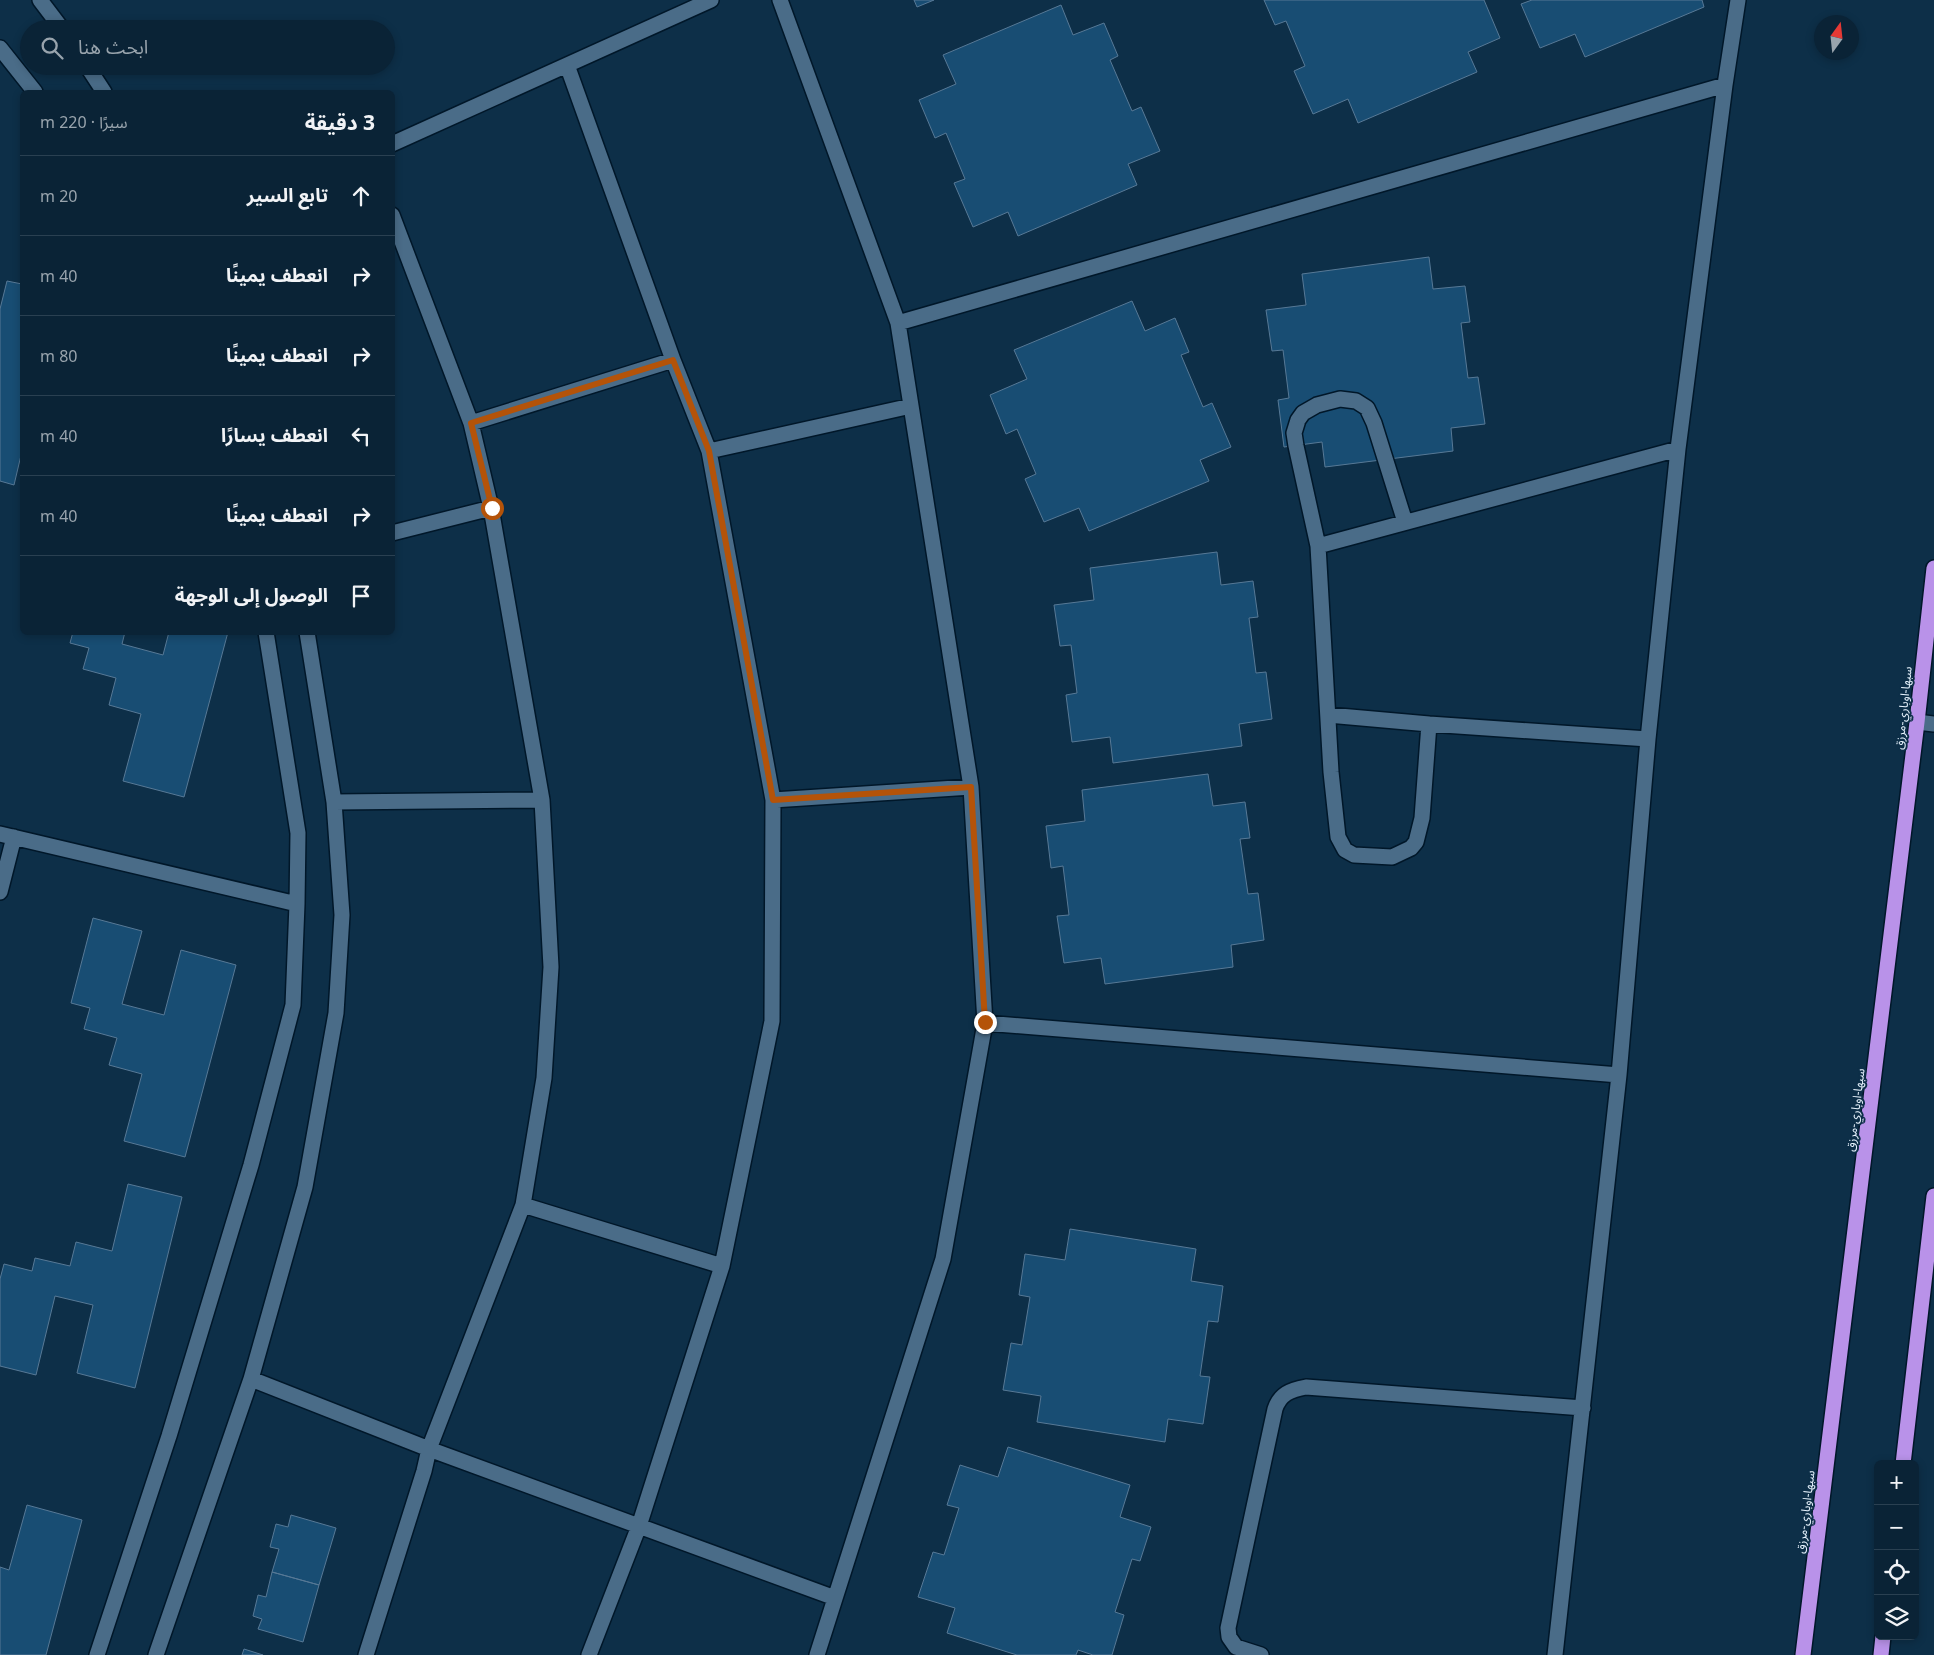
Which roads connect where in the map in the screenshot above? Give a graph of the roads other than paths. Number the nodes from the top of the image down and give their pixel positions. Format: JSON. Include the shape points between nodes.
{"nodes":[{"id":1,"x":40,"y":0,"type":"edge"},
{"id":2,"x":711,"y":0,"type":"edge"},
{"id":3,"x":780,"y":0,"type":"edge"},
{"id":4,"x":1738,"y":0,"type":"edge"},
{"id":5,"x":55,"y":20,"type":"edge"},
{"id":6,"x":0,"y":48,"type":"edge"},
{"id":7,"x":567,"y":65,"type":"junction"},
{"id":8,"x":20,"y":73,"type":"edge"},
{"id":9,"x":21,"y":75,"type":"edge"},
{"id":10,"x":93,"y":75,"type":"edge"},
{"id":11,"x":1725,"y":85,"type":"junction"},
{"id":12,"x":33,"y":90,"type":"edge"},
{"id":13,"x":103,"y":90,"type":"edge"},
{"id":14,"x":395,"y":143,"type":"edge"},
{"id":15,"x":395,"y":223,"type":"edge"},
{"id":16,"x":898,"y":323,"type":"junction"},
{"id":17,"x":673,"y":360,"type":"junction"},
{"id":18,"x":911,"y":406,"type":"junction"},
{"id":19,"x":471,"y":423,"type":"junction"},
{"id":20,"x":1678,"y":449,"type":"junction"},
{"id":21,"x":709,"y":451,"type":"junction"},
{"id":22,"x":492,"y":508,"type":"junction"},
{"id":23,"x":1405,"y":522,"type":"junction"},
{"id":24,"x":395,"y":532,"type":"edge"},
{"id":25,"x":1318,"y":546,"type":"junction"},
{"id":26,"x":1934,"y":568,"type":"edge"},
{"id":27,"x":266,"y":635,"type":"edge"},
{"id":28,"x":307,"y":635,"type":"edge"},
{"id":29,"x":1929,"y":649,"type":"edge"},
{"id":30,"x":1328,"y":715,"type":"junction"},
{"id":31,"x":1917,"y":722,"type":"junction"},
{"id":32,"x":1429,"y":724,"type":"junction"},
{"id":33,"x":1934,"y":724,"type":"edge"},
{"id":34,"x":1648,"y":739,"type":"junction"},
{"id":35,"x":971,"y":787,"type":"junction"},
{"id":36,"x":542,"y":800,"type":"junction"},
{"id":37,"x":773,"y":800,"type":"junction"},
{"id":38,"x":334,"y":802,"type":"junction"},
{"id":39,"x":7,"y":835,"type":"edge"},
{"id":40,"x":0,"y":892,"type":"edge"},
{"id":41,"x":298,"y":904,"type":"junction"},
{"id":42,"x":985,"y":1022,"type":"junction"},
{"id":43,"x":1619,"y":1075,"type":"junction"},
{"id":44,"x":1934,"y":1196,"type":"edge"},
{"id":45,"x":523,"y":1205,"type":"junction"},
{"id":46,"x":722,"y":1266,"type":"junction"},
{"id":47,"x":251,"y":1379,"type":"junction"},
{"id":48,"x":1583,"y":1408,"type":"junction"},
{"id":49,"x":429,"y":1449,"type":"junction"},
{"id":50,"x":1903,"y":1460,"type":"edge"},
{"id":51,"x":639,"y":1526,"type":"junction"},
{"id":52,"x":835,"y":1598,"type":"junction"},
{"id":53,"x":1883,"y":1640,"type":"edge"},
{"id":54,"x":97,"y":1655,"type":"edge"},
{"id":55,"x":156,"y":1655,"type":"edge"},
{"id":56,"x":366,"y":1655,"type":"edge"},
{"id":57,"x":589,"y":1655,"type":"edge"},
{"id":58,"x":817,"y":1655,"type":"edge"},
{"id":59,"x":1261,"y":1655,"type":"edge"},
{"id":60,"x":1556,"y":1655,"type":"edge"},
{"id":61,"x":1803,"y":1655,"type":"edge"},
{"id":62,"x":1881,"y":1655,"type":"edge"}],
"edges":[{"from":1,"to":5,"type":"street"},
{"from":2,"to":7,"type":"street"},
{"from":3,"to":16,"type":"street"},
{"from":4,"to":11,"type":"street"},
{"from":6,"to":8,"type":"street"},
{"from":7,"to":14,"type":"street"},
{"from":7,"to":17,"type":"street"},
{"from":9,"to":12,"type":"street"},
{"from":10,"to":13,"type":"street"},
{"from":11,"to":16,"type":"street"},
{"from":11,"to":20,"type":"street"},
{"from":15,"to":19,"type":"street"},
{"from":16,"to":18,"type":"street"},
{"from":17,"to":19,"type":"street"},
{"from":17,"to":21,"type":"street"},
{"from":18,"to":21,"type":"street"},
{"from":18,"to":35,"type":"street"},
{"from":19,"to":22,"type":"street"},
{"from":20,"to":23,"type":"street"},
{"from":20,"to":34,"type":"street"},
{"from":21,"to":37,"type":"street"},
{"from":22,"to":24,"type":"street"},
{"from":22,"to":36,"type":"street"},
{"from":23,"to":25,"type":"street"},
{"from":23,"to":25,"type":"street","via":[[1367,408],[1356,401],[1340,399],[1317,405],[1303,413],[1294,433]]},
{"from":25,"to":30,"type":"street"},
{"from":26,"to":29,"type":"highway","name":"سبها-اوباري-مرزق"},
{"from":27,"to":41,"type":"street","via":[[298,832]]},
{"from":28,"to":38,"type":"street"},
{"from":29,"to":31,"type":"highway","name":"سبها-اوباري-مرزق"},
{"from":30,"to":32,"type":"street"},
{"from":30,"to":32,"type":"street","via":[[1338,837],[1345,850],[1354,855],[1392,857],[1416,842],[1422,818]]},
{"from":31,"to":33,"type":"street"},
{"from":31,"to":61,"type":"highway","name":"سبها-اوباري-مرزق"},
{"from":32,"to":34,"type":"street"},
{"from":34,"to":43,"type":"street"},
{"from":35,"to":37,"type":"street"},
{"from":35,"to":42,"type":"street"},
{"from":36,"to":38,"type":"street"},
{"from":36,"to":45,"type":"street","via":[[551,966],[544,1078]]},
{"from":37,"to":46,"type":"street","via":[[772,1021]]},
{"from":38,"to":47,"type":"street","via":[[342,915],[336,1013],[305,1187]]},
{"from":39,"to":40,"type":"street"},
{"from":39,"to":41,"type":"street"},
{"from":41,"to":54,"type":"street","via":[[293,1005],[251,1165],[170,1436]]},
{"from":42,"to":43,"type":"street"},
{"from":42,"to":52,"type":"street","via":[[943,1259]]},
{"from":43,"to":48,"type":"street"},
{"from":44,"to":50,"type":"highway"},
{"from":45,"to":46,"type":"street"},
{"from":45,"to":49,"type":"street"},
{"from":46,"to":51,"type":"street"},
{"from":47,"to":49,"type":"street"},
{"from":47,"to":55,"type":"street"},
{"from":48,"to":59,"type":"street","via":[[1306,1387],[1293,1389],[1279,1398],[1228,1628],[1236,1648]]},
{"from":48,"to":60,"type":"street"},
{"from":49,"to":51,"type":"street"},
{"from":49,"to":56,"type":"street"},
{"from":51,"to":52,"type":"street"},
{"from":51,"to":57,"type":"street"},
{"from":52,"to":58,"type":"street"},
{"from":53,"to":62,"type":"highway"}]}
